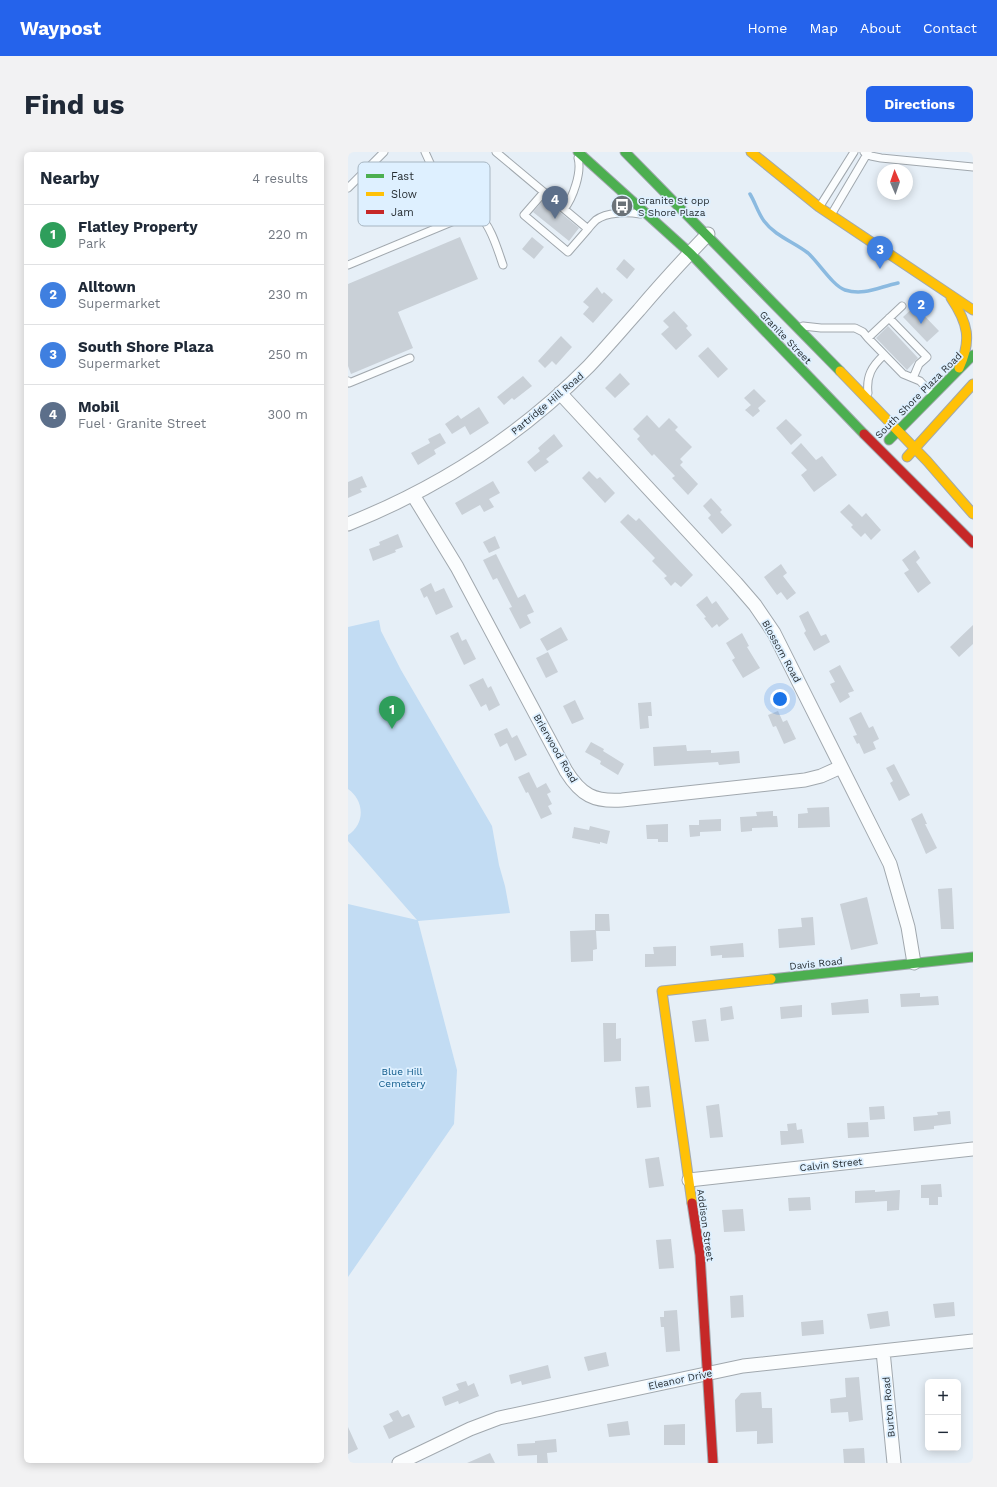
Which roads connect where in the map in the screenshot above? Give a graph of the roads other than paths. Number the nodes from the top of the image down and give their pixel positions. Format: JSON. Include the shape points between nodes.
{"nodes":[{"id":1,"x":384,"y":152,"type":"edge"},
{"id":2,"x":425,"y":152,"type":"edge"},
{"id":3,"x":496,"y":152,"type":"edge"},
{"id":4,"x":577,"y":152,"type":"edge"},
{"id":5,"x":625,"y":152,"type":"edge"},
{"id":6,"x":854,"y":152,"type":"edge"},
{"id":7,"x":753,"y":153,"type":"edge"},
{"id":8,"x":866,"y":153,"type":"edge"},
{"id":9,"x":374,"y":162,"type":"edge"},
{"id":10,"x":430,"y":162,"type":"edge"},
{"id":11,"x":973,"y":167,"type":"edge"},
{"id":12,"x":358,"y":178,"type":"edge"},
{"id":13,"x":348,"y":188,"type":"edge"},
{"id":14,"x":544,"y":192,"type":"junction"},
{"id":15,"x":819,"y":207,"type":"junction"},
{"id":16,"x":564,"y":209,"type":"junction"},
{"id":17,"x":831,"y":215,"type":"junction"},
{"id":18,"x":650,"y":216,"type":"junction"},
{"id":19,"x":442,"y":226,"type":"edge"},
{"id":20,"x":487,"y":226,"type":"edge"},
{"id":21,"x":588,"y":229,"type":"junction"},
{"id":22,"x":708,"y":234,"type":"junction"},
{"id":23,"x":690,"y":253,"type":"junction"},
{"id":24,"x":348,"y":265,"type":"edge"},
{"id":25,"x":503,"y":265,"type":"dead end"},
{"id":26,"x":948,"y":294,"type":"junction"},
{"id":27,"x":902,"y":306,"type":"dead end"},
{"id":28,"x":973,"y":310,"type":"edge"},
{"id":29,"x":889,"y":318,"type":"junction"},
{"id":30,"x":794,"y":323,"type":"junction"},
{"id":31,"x":868,"y":338,"type":"junction"},
{"id":32,"x":884,"y":355,"type":"junction"},
{"id":33,"x":973,"y":355,"type":"edge"},
{"id":34,"x":410,"y":358,"type":"dead end"},
{"id":35,"x":957,"y":372,"type":"junction"},
{"id":36,"x":913,"y":378,"type":"junction"},
{"id":37,"x":348,"y":381,"type":"edge"},
{"id":38,"x":973,"y":384,"type":"edge"},
{"id":39,"x":560,"y":393,"type":"junction"},
{"id":40,"x":934,"y":395,"type":"junction"},
{"id":41,"x":870,"y":401,"type":"junction"},
{"id":42,"x":898,"y":431,"type":"junction"},
{"id":43,"x":915,"y":449,"type":"junction"},
{"id":44,"x":879,"y":450,"type":"junction"},
{"id":45,"x":897,"y":467,"type":"junction"},
{"id":46,"x":413,"y":495,"type":"junction"},
{"id":47,"x":973,"y":514,"type":"edge"},
{"id":48,"x":348,"y":524,"type":"edge"},
{"id":49,"x":973,"y":543,"type":"edge"},
{"id":50,"x":841,"y":767,"type":"junction"},
{"id":51,"x":973,"y":957,"type":"edge"},
{"id":52,"x":914,"y":963,"type":"junction"},
{"id":53,"x":662,"y":991,"type":"joint"},
{"id":54,"x":973,"y":1149,"type":"edge"},
{"id":55,"x":689,"y":1180,"type":"junction"},
{"id":56,"x":973,"y":1341,"type":"edge"},
{"id":57,"x":883,"y":1351,"type":"junction"},
{"id":58,"x":708,"y":1373,"type":"junction"},
{"id":59,"x":399,"y":1463,"type":"edge"},
{"id":60,"x":713,"y":1463,"type":"edge"},
{"id":61,"x":894,"y":1463,"type":"edge"}],
"edges":[{"from":1,"to":9,"type":"lane"},
{"from":2,"to":10,"type":"lane"},
{"from":3,"to":14,"type":"lane"},
{"from":4,"to":16,"type":"lane","via":[[579,171],[572,196]]},
{"from":4,"to":18,"type":"street","name":"Granite Street"},
{"from":5,"to":22,"type":"street","name":"Granite Street"},
{"from":6,"to":15,"type":"lane"},
{"from":7,"to":15,"type":"street"},
{"from":8,"to":11,"type":"lane","via":[[881,158]]},
{"from":8,"to":17,"type":"lane"},
{"from":12,"to":13,"type":"lane"},
{"from":14,"to":16,"type":"lane"},
{"from":14,"to":21,"type":"lane","via":[[524,215],[568,252]]},
{"from":15,"to":17,"type":"street"},
{"from":16,"to":21,"type":"lane"},
{"from":17,"to":26,"type":"street"},
{"from":18,"to":21,"type":"lane","via":[[632,213],[608,216],[597,219]]},
{"from":18,"to":23,"type":"street","name":"Granite Street"},
{"from":19,"to":24,"type":"lane"},
{"from":20,"to":25,"type":"lane"},
{"from":22,"to":23,"type":"street","name":"Partridge Hill Road"},
{"from":22,"to":30,"type":"street","name":"Granite Street"},
{"from":23,"to":39,"type":"street","name":"Partridge Hill Road","via":[[601,353]]},
{"from":23,"to":44,"type":"street","name":"Granite Street"},
{"from":26,"to":28,"type":"street"},
{"from":26,"to":35,"type":"street","via":[[963,317],[968,335],[964,356]]},
{"from":27,"to":29,"type":"lane"},
{"from":29,"to":31,"type":"lane"},
{"from":29,"to":36,"type":"lane","via":[[927,357],[916,368]]},
{"from":30,"to":31,"type":"lane","via":[[808,327],[855,328]]},
{"from":30,"to":41,"type":"street","name":"Granite Street"},
{"from":31,"to":32,"type":"lane"},
{"from":32,"to":36,"type":"lane","via":[[906,376]]},
{"from":32,"to":41,"type":"lane","via":[[875,364],[869,376],[867,385]]},
{"from":33,"to":35,"type":"street","name":"South Shore Plaza Road"},
{"from":34,"to":37,"type":"lane","via":[[349,383]]},
{"from":35,"to":40,"type":"street","name":"South Shore Plaza Road"},
{"from":36,"to":40,"type":"lane"},
{"from":38,"to":43,"type":"street"},
{"from":39,"to":46,"type":"street","name":"Partridge Hill Road","via":[[489,449]]},
{"from":39,"to":50,"type":"street","name":"Blossom Road","via":[[755,606],[779,642]]},
{"from":40,"to":42,"type":"street","name":"South Shore Plaza Road"},
{"from":41,"to":42,"type":"street","name":"Granite Street"},
{"from":42,"to":43,"type":"street","name":"Granite Street"},
{"from":42,"to":44,"type":"street","name":"South Shore Plaza Road"},
{"from":43,"to":45,"type":"street"},
{"from":43,"to":47,"type":"street","name":"Granite Street"},
{"from":44,"to":45,"type":"street","name":"Granite Street"},
{"from":45,"to":49,"type":"street","name":"Granite Street"},
{"from":46,"to":48,"type":"street","name":"Partridge Hill Road"},
{"from":46,"to":50,"type":"street","name":"Brierwood Road","via":[[457,567],[566,771],[585,794],[598,799],[622,800],[805,780]]},
{"from":50,"to":52,"type":"street","name":"Blossom Road","via":[[891,869],[908,927]]},
{"from":51,"to":52,"type":"street","name":"Davis Road"},
{"from":52,"to":53,"type":"street","name":"Davis Road"},
{"from":53,"to":55,"type":"street","name":"Addison Street"},
{"from":54,"to":55,"type":"street","name":"Calvin Street"},
{"from":55,"to":58,"type":"street","name":"Addison Street","via":[[700,1255]]},
{"from":56,"to":57,"type":"street","name":"Eleanor Drive"},
{"from":57,"to":58,"type":"street","name":"Eleanor Drive","via":[[758,1364]]},
{"from":57,"to":61,"type":"street","name":"Burton Road"},
{"from":58,"to":59,"type":"street","name":"Eleanor Drive","via":[[499,1418]]},
{"from":58,"to":60,"type":"street","name":"Addison Street"}]}
